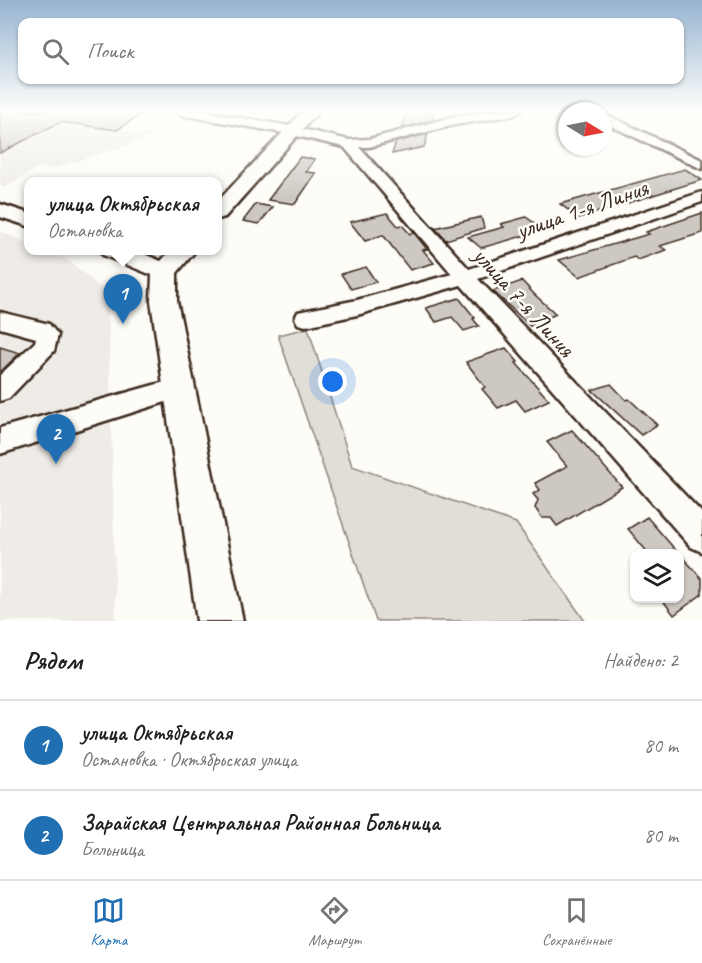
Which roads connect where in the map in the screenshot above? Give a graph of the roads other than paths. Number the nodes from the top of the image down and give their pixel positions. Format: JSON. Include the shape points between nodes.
{"nodes":[{"id":1,"x":283,"y":140,"type":"edge"},
{"id":2,"x":331,"y":140,"type":"edge"},
{"id":3,"x":381,"y":140,"type":"edge"},
{"id":4,"x":650,"y":140,"type":"edge"},
{"id":5,"x":349,"y":144,"type":"junction"},
{"id":6,"x":702,"y":165,"type":"edge"},
{"id":7,"x":702,"y":197,"type":"edge"},
{"id":8,"x":222,"y":209,"type":"edge"},
{"id":9,"x":0,"y":210,"type":"edge"},
{"id":10,"x":24,"y":219,"type":"edge"},
{"id":11,"x":140,"y":255,"type":"edge"},
{"id":12,"x":175,"y":261,"type":"edge"},
{"id":13,"x":464,"y":276,"type":"junction"},
{"id":14,"x":306,"y":318,"type":"dead end"},
{"id":15,"x":0,"y":320,"type":"edge"},
{"id":16,"x":180,"y":388,"type":"junction"},
{"id":17,"x":0,"y":391,"type":"edge"},
{"id":18,"x":0,"y":441,"type":"edge"},
{"id":19,"x":702,"y":536,"type":"edge"},
{"id":20,"x":220,"y":621,"type":"edge"}],
"edges":[{"from":1,"to":8,"type":"main road"},
{"from":2,"to":5,"type":"street"},
{"from":3,"to":5,"type":"street"},
{"from":4,"to":6,"type":"street"},
{"from":5,"to":13,"type":"street","name":"улица 7-я Линия"},
{"from":7,"to":13,"type":"street","name":"улица 1-я Линия"},
{"from":9,"to":10,"type":"main road"},
{"from":11,"to":12,"type":"main road"},
{"from":12,"to":16,"type":"main road","via":[[164,301]]},
{"from":13,"to":14,"type":"street","name":"улица 1-я Линия"},
{"from":13,"to":19,"type":"street","name":"улица 7-я Линия"},
{"from":15,"to":17,"type":"street","via":[[41,330],[47,336],[46,345]]},
{"from":16,"to":18,"type":"street"},
{"from":16,"to":20,"type":"main road"}]}
